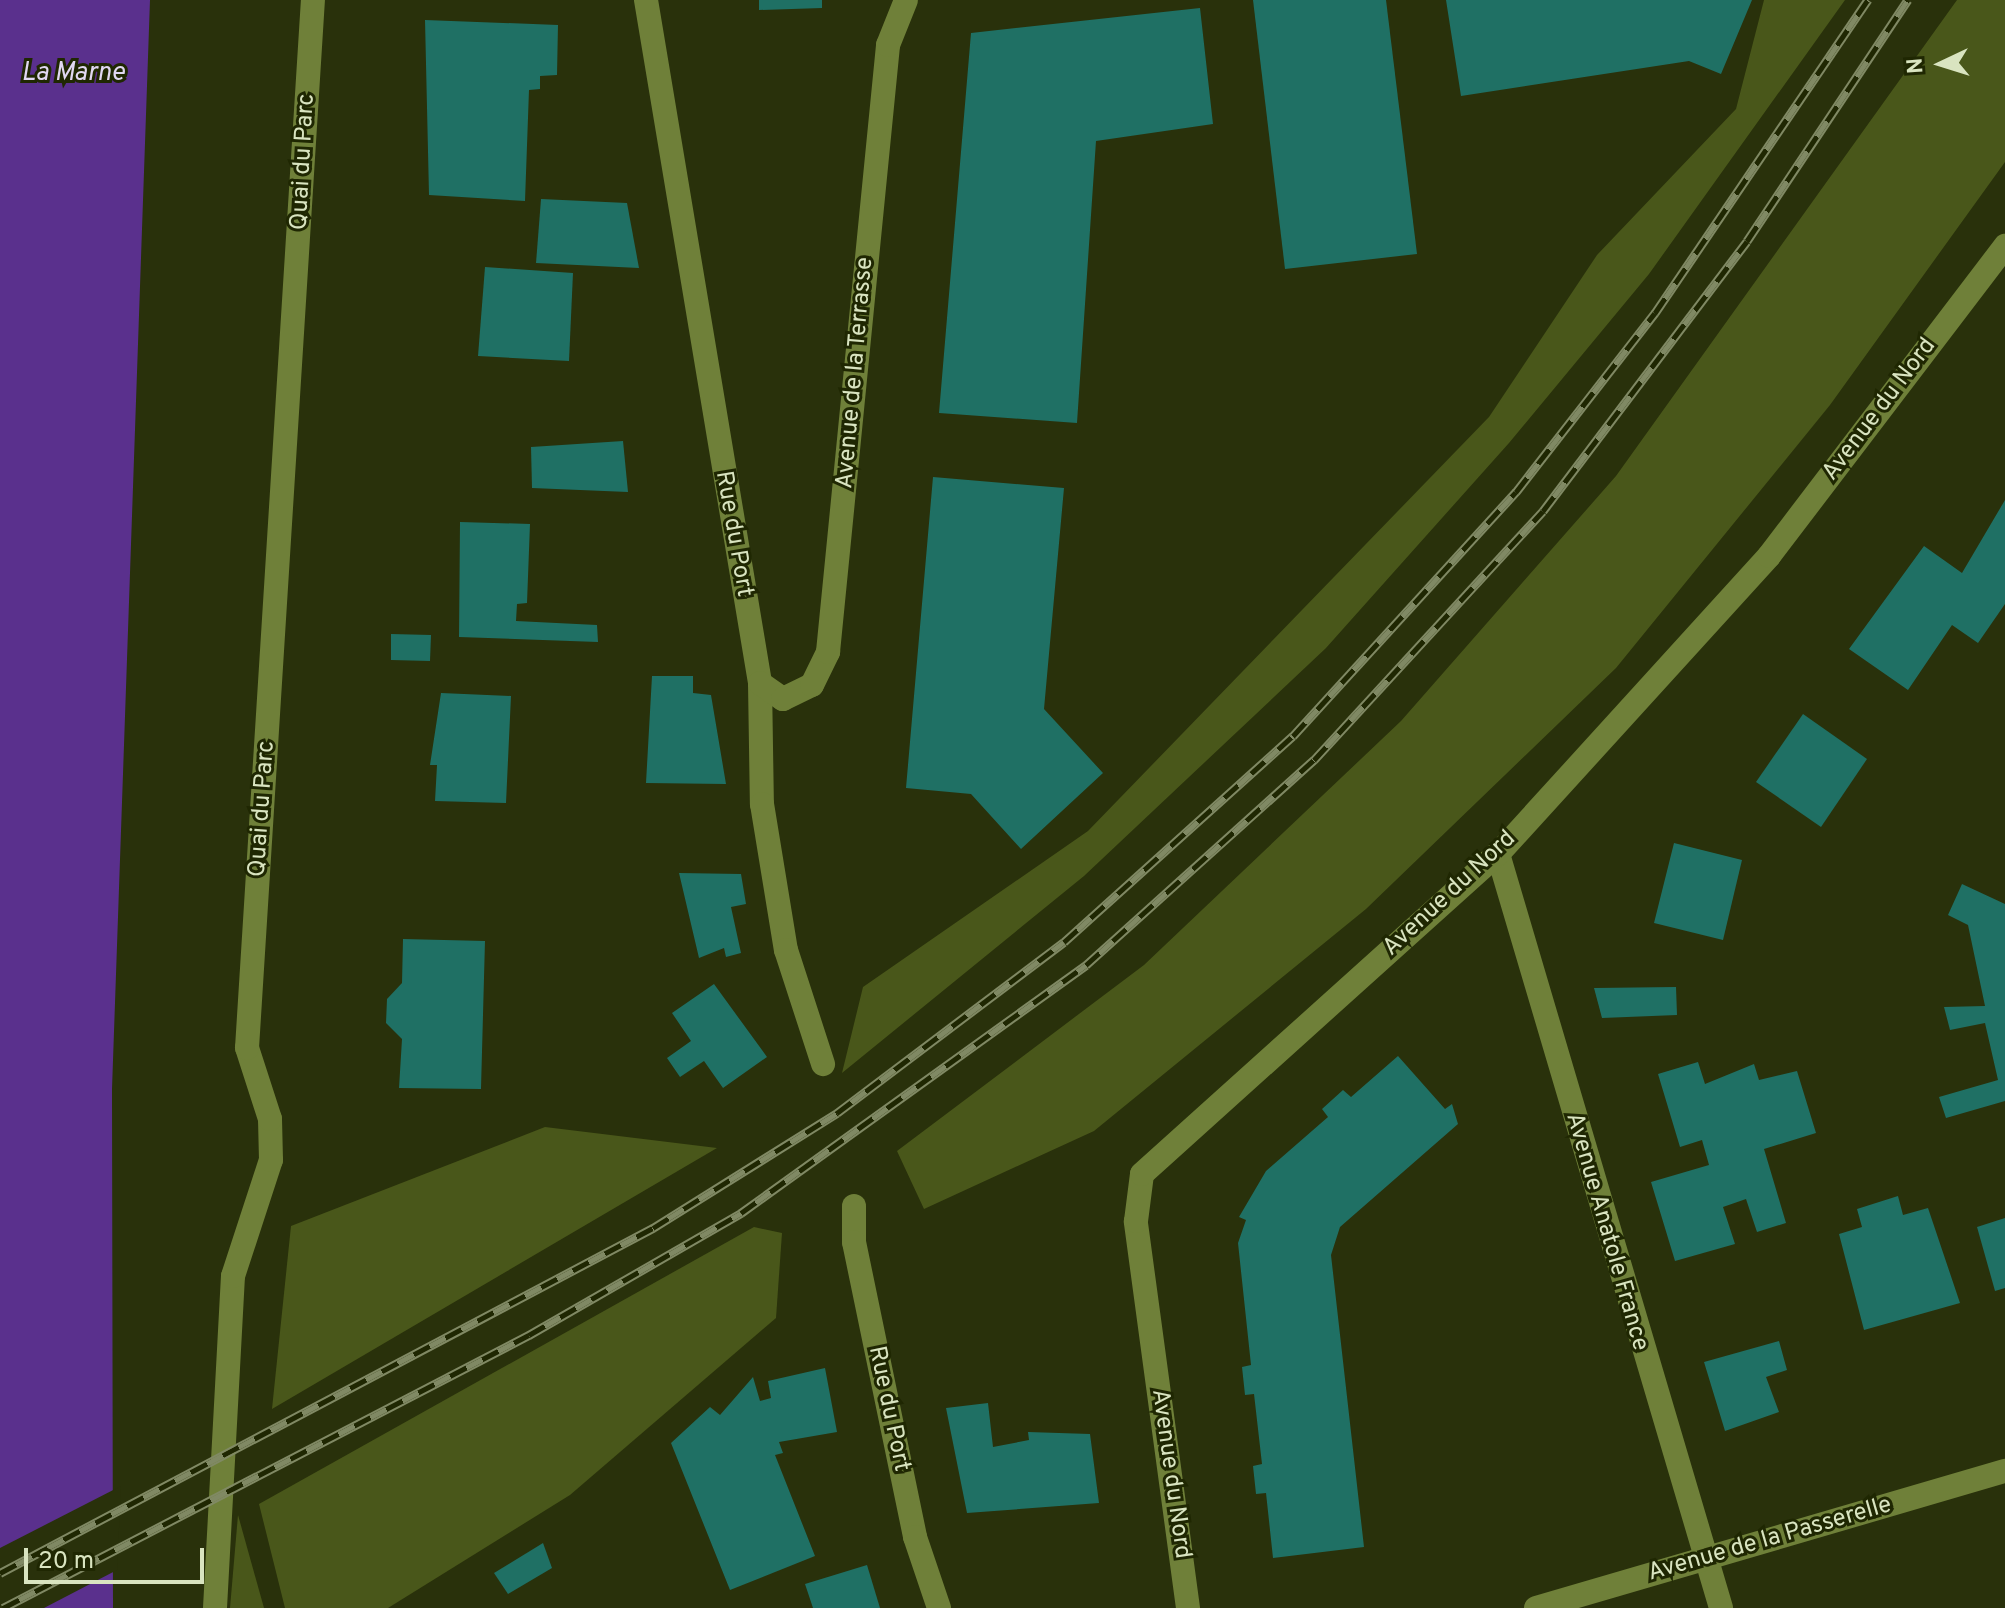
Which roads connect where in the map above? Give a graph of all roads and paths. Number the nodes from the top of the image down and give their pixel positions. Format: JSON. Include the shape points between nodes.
{"nodes":[{"id":1,"x":313,"y":0,"type":"edge"},
{"id":2,"x":646,"y":0,"type":"edge"},
{"id":3,"x":906,"y":0,"type":"edge"},
{"id":4,"x":2005,"y":246,"type":"edge"},
{"id":5,"x":760,"y":683,"type":"junction"},
{"id":6,"x":1498,"y":854,"type":"junction"},
{"id":7,"x":823,"y":1064,"type":"dead end"},
{"id":8,"x":854,"y":1206,"type":"dead end"},
{"id":9,"x":2005,"y":1471,"type":"edge"},
{"id":10,"x":1704,"y":1559,"type":"junction"},
{"id":11,"x":215,"y":1608,"type":"edge"},
{"id":12,"x":939,"y":1608,"type":"edge"},
{"id":13,"x":1188,"y":1608,"type":"edge"},
{"id":14,"x":1536,"y":1608,"type":"edge"},
{"id":15,"x":1721,"y":1608,"type":"edge"}],
"edges":[{"from":1,"to":11,"type":"street","name":"Quai du Parc","via":[[247,1048],[270,1119],[271,1160],[233,1276]]},
{"from":2,"to":5,"type":"street","name":"Rue du Port"},
{"from":3,"to":5,"type":"street","name":"Avenue de la Terrasse","via":[[888,45],[828,652],[812,685],[783,699]]},
{"from":4,"to":6,"type":"street","name":"Avenue du Nord","via":[[1769,556]]},
{"from":5,"to":7,"type":"street","name":"Rue du Port","via":[[762,804],[786,950]]},
{"from":6,"to":10,"type":"street","name":"Avenue Anatole France"},
{"from":6,"to":13,"type":"street","name":"Avenue du Nord","via":[[1142,1174],[1136,1221]]},
{"from":8,"to":12,"type":"street","name":"Rue du Port","via":[[854,1242],[915,1537]]},
{"from":9,"to":10,"type":"street","name":"Avenue de la Passerelle"},
{"from":10,"to":14,"type":"street","name":"Avenue de la Passerelle"},
{"from":10,"to":15,"type":"street","name":"Avenue Anatole France"}]}
